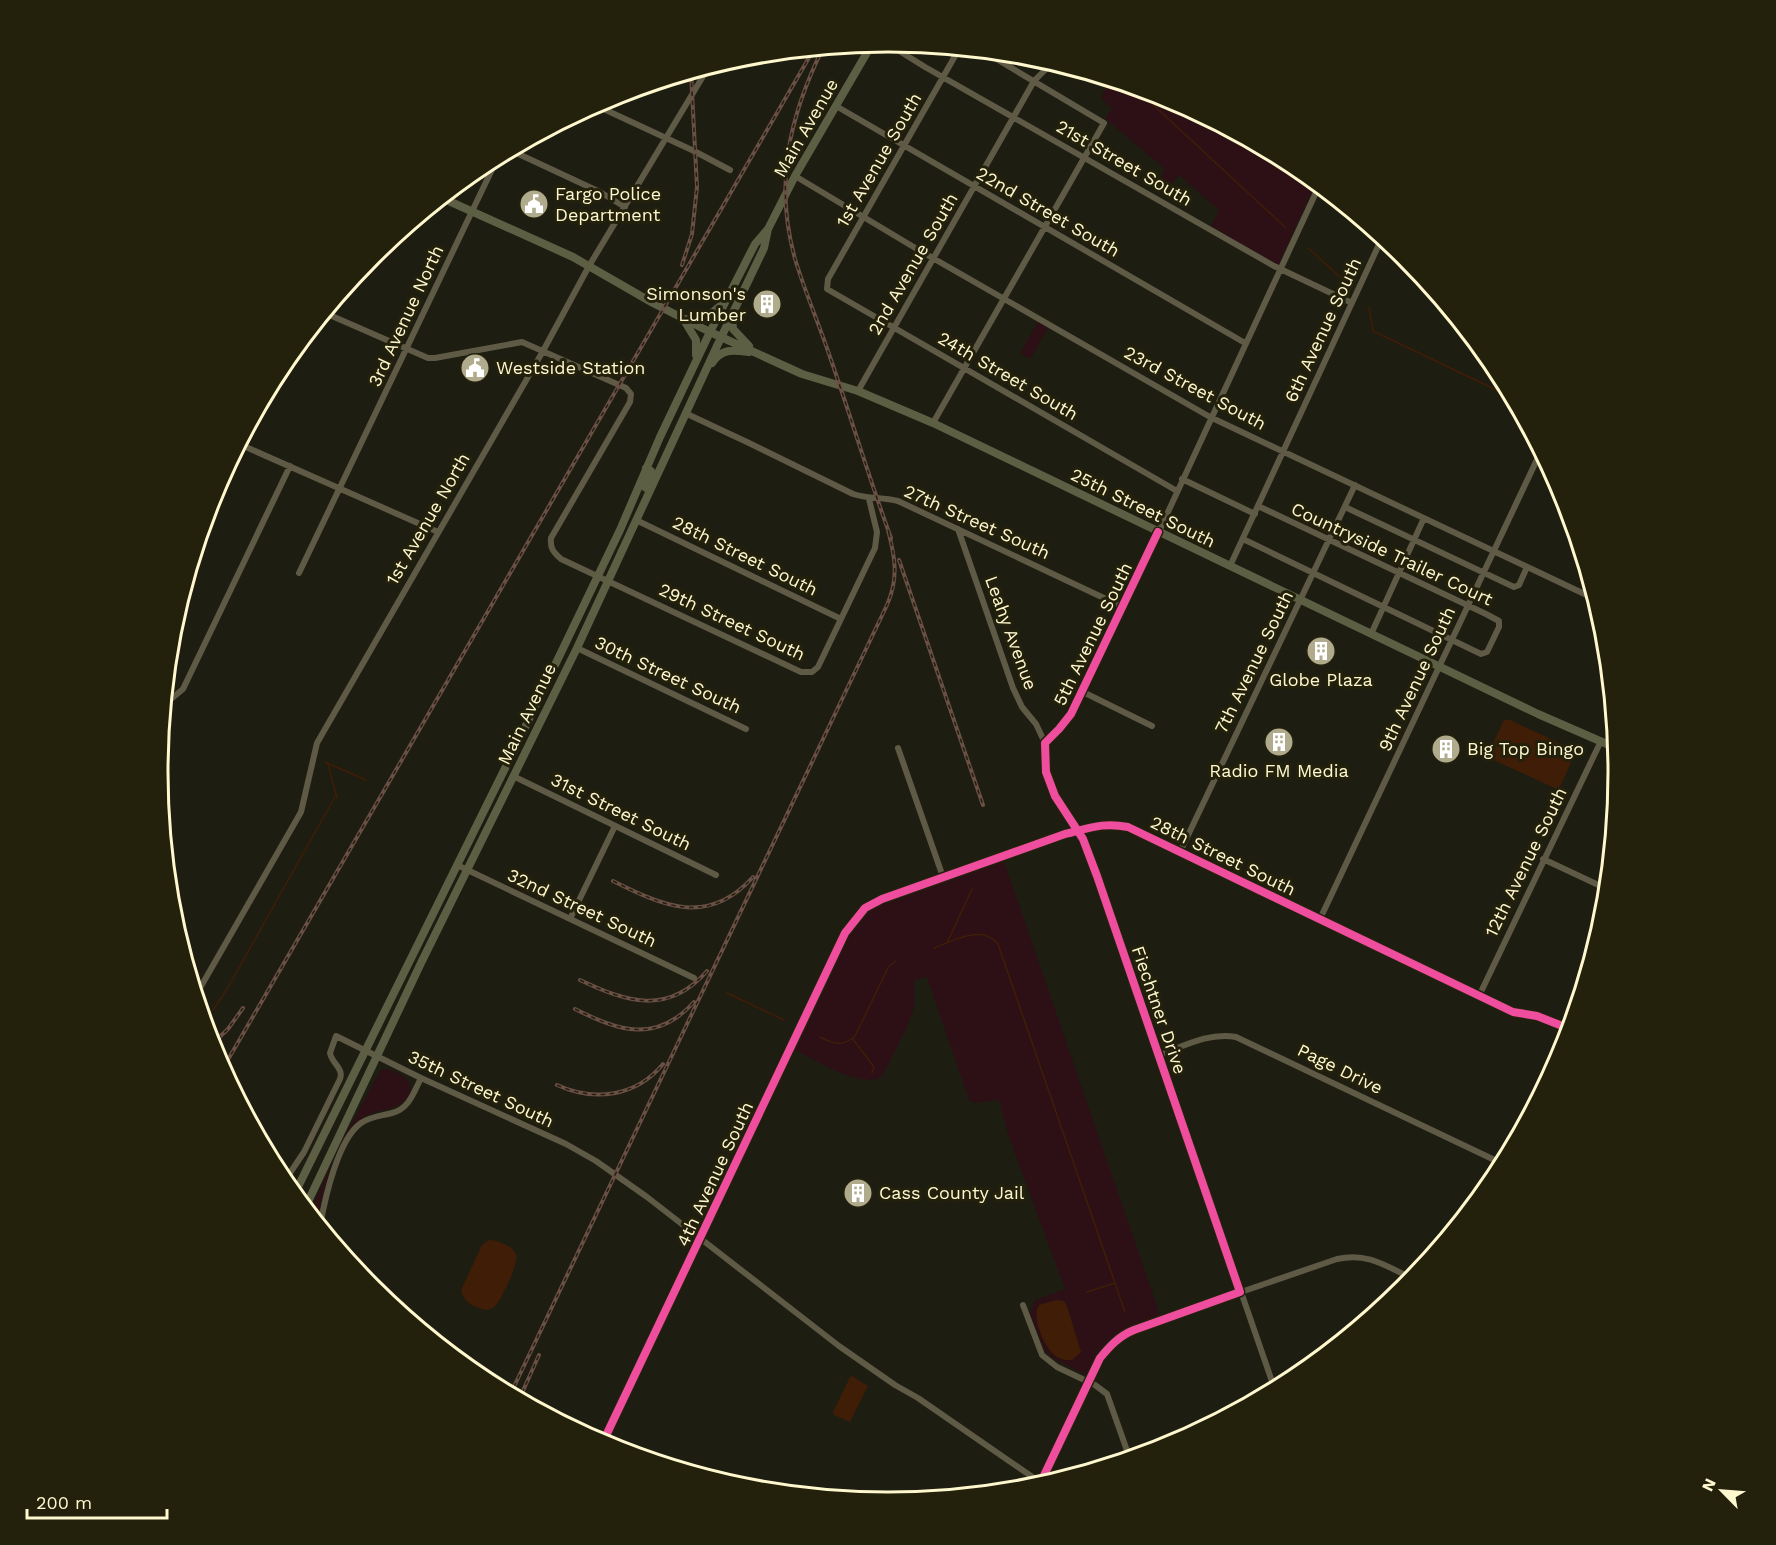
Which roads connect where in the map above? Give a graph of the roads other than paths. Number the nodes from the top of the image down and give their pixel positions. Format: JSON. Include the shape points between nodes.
{"nodes":[{"id":1,"x":867,"y":53,"type":"edge"},
{"id":2,"x":902,"y":53,"type":"edge"},
{"id":3,"x":955,"y":56,"type":"edge"},
{"id":4,"x":1002,"y":62,"type":"edge"},
{"id":5,"x":1045,"y":70,"type":"edge"},
{"id":6,"x":703,"y":77,"type":"edge"},
{"id":7,"x":944,"y":78,"type":"junction"},
{"id":8,"x":1034,"y":81,"type":"junction"},
{"id":9,"x":836,"y":106,"type":"junction"},
{"id":10,"x":606,"y":110,"type":"edge"},
{"id":11,"x":1014,"y":118,"type":"junction"},
{"id":12,"x":666,"y":138,"type":"junction"},
{"id":13,"x":904,"y":147,"type":"junction"},
{"id":14,"x":519,"y":154,"type":"edge"},
{"id":15,"x":1085,"y":158,"type":"junction"},
{"id":16,"x":730,"y":170,"type":"dead end"},
{"id":17,"x":491,"y":172,"type":"edge"},
{"id":18,"x":795,"y":176,"type":"junction"},
{"id":19,"x":974,"y":187,"type":"junction"},
{"id":20,"x":1315,"y":194,"type":"edge"},
{"id":21,"x":449,"y":201,"type":"edge"},
{"id":22,"x":625,"y":207,"type":"junction"},
{"id":23,"x":472,"y":212,"type":"junction"},
{"id":24,"x":863,"y":217,"type":"junction"},
{"id":25,"x":1044,"y":227,"type":"junction"},
{"id":26,"x":768,"y":229,"type":"junction"},
{"id":27,"x":1378,"y":246,"type":"edge"},
{"id":28,"x":933,"y":258,"type":"junction"},
{"id":29,"x":590,"y":266,"type":"junction"},
{"id":30,"x":1280,"y":269,"type":"junction"},
{"id":31,"x":826,"y":287,"type":"joint"},
{"id":32,"x":1004,"y":298,"type":"junction"},
{"id":33,"x":725,"y":301,"type":"junction"},
{"id":34,"x":1352,"y":303,"type":"junction"},
{"id":35,"x":732,"y":313,"type":"junction"},
{"id":36,"x":332,"y":316,"type":"edge"},
{"id":37,"x":684,"y":319,"type":"junction"},
{"id":38,"x":893,"y":328,"type":"junction"},
{"id":39,"x":710,"y":332,"type":"junction"},
{"id":40,"x":721,"y":336,"type":"junction"},
{"id":41,"x":1245,"y":344,"type":"junction"},
{"id":42,"x":407,"y":349,"type":"junction"},
{"id":43,"x":543,"y":351,"type":"junction"},
{"id":44,"x":757,"y":353,"type":"junction"},
{"id":45,"x":694,"y":366,"type":"junction"},
{"id":46,"x":963,"y":368,"type":"junction"},
{"id":47,"x":697,"y":387,"type":"junction"},
{"id":48,"x":858,"y":390,"type":"junction"},
{"id":49,"x":685,"y":413,"type":"junction"},
{"id":50,"x":1210,"y":417,"type":"junction"},
{"id":51,"x":933,"y":423,"type":"junction"},
{"id":52,"x":246,"y":447,"type":"edge"},
{"id":53,"x":1284,"y":451,"type":"junction"},
{"id":54,"x":1536,"y":459,"type":"edge"},
{"id":55,"x":290,"y":466,"type":"junction"},
{"id":56,"x":646,"y":468,"type":"junction"},
{"id":57,"x":1182,"y":479,"type":"junction"},
{"id":58,"x":1355,"y":485,"type":"junction"},
{"id":59,"x":340,"y":488,"type":"junction"},
{"id":60,"x":1177,"y":491,"type":"junction"},
{"id":61,"x":869,"y":499,"type":"junction"},
{"id":62,"x":1258,"y":506,"type":"junction"},
{"id":63,"x":1345,"y":507,"type":"junction"},
{"id":64,"x":1255,"y":514,"type":"junction"},
{"id":65,"x":1424,"y":518,"type":"junction"},
{"id":66,"x":636,"y":520,"type":"junction"},
{"id":67,"x":632,"y":529,"type":"junction"},
{"id":68,"x":958,"y":529,"type":"junction"},
{"id":69,"x":438,"y":532,"type":"junction"},
{"id":70,"x":1158,"y":532,"type":"junction"},
{"id":71,"x":1243,"y":539,"type":"junction"},
{"id":72,"x":1330,"y":540,"type":"junction"},
{"id":73,"x":1414,"y":540,"type":"junction"},
{"id":74,"x":1494,"y":551,"type":"junction"},
{"id":75,"x":1230,"y":566,"type":"junction"},
{"id":76,"x":1527,"y":567,"type":"junction"},
{"id":77,"x":299,"y":573,"type":"dead end"},
{"id":78,"x":1314,"y":573,"type":"junction"},
{"id":79,"x":1399,"y":573,"type":"junction"},
{"id":80,"x":1484,"y":573,"type":"junction"},
{"id":81,"x":597,"y":576,"type":"junction"},
{"id":82,"x":608,"y":580,"type":"junction"},
{"id":83,"x":1585,"y":595,"type":"edge"},
{"id":84,"x":1301,"y":599,"type":"junction"},
{"id":85,"x":1468,"y":606,"type":"junction"},
{"id":86,"x":1124,"y":607,"type":"junction"},
{"id":87,"x":1383,"y":607,"type":"junction"},
{"id":88,"x":841,"y":619,"type":"junction"},
{"id":89,"x":1372,"y":632,"type":"junction"},
{"id":90,"x":1453,"y":640,"type":"junction"},
{"id":91,"x":577,"y":648,"type":"junction"},
{"id":92,"x":1440,"y":666,"type":"junction"},
{"id":93,"x":1083,"y":692,"type":"junction"},
{"id":94,"x":172,"y":698,"type":"edge"},
{"id":95,"x":526,"y":726,"type":"junction"},
{"id":96,"x":1152,"y":726,"type":"dead end"},
{"id":97,"x":746,"y":729,"type":"dead end"},
{"id":98,"x":1601,"y":741,"type":"junction"},
{"id":99,"x":1045,"y":743,"type":"junction"},
{"id":100,"x":1607,"y":744,"type":"edge"},
{"id":101,"x":898,"y":748,"type":"dead end"},
{"id":102,"x":515,"y":772,"type":"junction"},
{"id":103,"x":615,"y":826,"type":"junction"},
{"id":104,"x":1077,"y":831,"type":"junction"},
{"id":105,"x":1180,"y":852,"type":"junction"},
{"id":106,"x":1543,"y":859,"type":"junction"},
{"id":107,"x":457,"y":866,"type":"junction"},
{"id":108,"x":466,"y":870,"type":"junction"},
{"id":109,"x":716,"y":875,"type":"dead end"},
{"id":110,"x":943,"y":877,"type":"junction"},
{"id":111,"x":1599,"y":885,"type":"edge"},
{"id":112,"x":856,"y":917,"type":"joint"},
{"id":113,"x":570,"y":919,"type":"junction"},
{"id":114,"x":1320,"y":919,"type":"junction"},
{"id":115,"x":694,"y":978,"type":"dead end"},
{"id":116,"x":201,"y":986,"type":"edge"},
{"id":117,"x":1479,"y":996,"type":"junction"},
{"id":118,"x":1562,"y":1026,"type":"edge"},
{"id":119,"x":366,"y":1050,"type":"junction"},
{"id":120,"x":1160,"y":1055,"type":"junction"},
{"id":121,"x":376,"y":1056,"type":"junction"},
{"id":122,"x":421,"y":1078,"type":"junction"},
{"id":123,"x":1495,"y":1160,"type":"edge"},
{"id":124,"x":290,"y":1174,"type":"edge"},
{"id":125,"x":299,"y":1186,"type":"edge"},
{"id":126,"x":309,"y":1200,"type":"edge"},
{"id":127,"x":322,"y":1217,"type":"edge"},
{"id":128,"x":701,"y":1238,"type":"junction"},
{"id":129,"x":1404,"y":1275,"type":"edge"},
{"id":130,"x":1240,"y":1292,"type":"junction"},
{"id":131,"x":1023,"y":1305,"type":"dead end"},
{"id":132,"x":1272,"y":1381,"type":"edge"},
{"id":133,"x":1088,"y":1382,"type":"junction"},
{"id":134,"x":606,"y":1435,"type":"edge"},
{"id":135,"x":1127,"y":1451,"type":"edge"},
{"id":136,"x":1046,"y":1475,"type":"edge"},
{"id":137,"x":1033,"y":1478,"type":"edge"}],
"edges":[{"from":1,"to":9,"type":"main road","name":"Main Avenue"},
{"from":2,"to":7,"type":"street","name":"21st Street South"},
{"from":3,"to":7,"type":"street","name":"1st Avenue South"},
{"from":4,"to":8,"type":"street"},
{"from":5,"to":8,"type":"street","name":"2nd Avenue South"},
{"from":6,"to":12,"type":"street","name":"1st Avenue North"},
{"from":7,"to":11,"type":"street","name":"21st Street South"},
{"from":7,"to":13,"type":"street","name":"1st Avenue South"},
{"from":8,"to":11,"type":"street","name":"2nd Avenue South"},
{"from":8,"to":15,"type":"street","via":[[1104,123]]},
{"from":9,"to":13,"type":"street","name":"22nd Street South"},
{"from":9,"to":18,"type":"main road","name":"Main Avenue"},
{"from":10,"to":12,"type":"street"},
{"from":11,"to":15,"type":"street","name":"21st Street South"},
{"from":11,"to":19,"type":"street","name":"2nd Avenue South"},
{"from":12,"to":16,"type":"street"},
{"from":12,"to":22,"type":"street","name":"1st Avenue North"},
{"from":13,"to":19,"type":"street","name":"22nd Street South"},
{"from":13,"to":24,"type":"street","name":"1st Avenue South"},
{"from":14,"to":22,"type":"street"},
{"from":15,"to":25,"type":"street"},
{"from":15,"to":30,"type":"street","name":"21st Street South"},
{"from":17,"to":23,"type":"street","name":"3rd Avenue North"},
{"from":18,"to":24,"type":"street","name":"23rd Street South"},
{"from":18,"to":26,"type":"main road","name":"Main Avenue"},
{"from":19,"to":25,"type":"street","name":"22nd Street South"},
{"from":19,"to":28,"type":"street","name":"2nd Avenue South"},
{"from":20,"to":30,"type":"street","name":"5th Avenue South"},
{"from":21,"to":23,"type":"main road","name":"25th Street South"},
{"from":22,"to":29,"type":"street","name":"1st Avenue North"},
{"from":23,"to":29,"type":"main road","name":"25th Street South"},
{"from":23,"to":42,"type":"street","name":"3rd Avenue North"},
{"from":24,"to":28,"type":"street","name":"23rd Street South"},
{"from":24,"to":31,"type":"street","name":"1st Avenue South"},
{"from":25,"to":32,"type":"street"},
{"from":25,"to":41,"type":"street","name":"22nd Street South"},
{"from":26,"to":33,"type":"main road","name":"Main Avenue","via":[[755,244]]},
{"from":26,"to":35,"type":"main road","name":"Main Avenue","via":[[764,248]]},
{"from":27,"to":34,"type":"street","name":"6th Avenue South"},
{"from":28,"to":32,"type":"street","name":"23rd Street South"},
{"from":28,"to":38,"type":"street","name":"2nd Avenue South"},
{"from":29,"to":37,"type":"main road","name":"25th Street South"},
{"from":29,"to":43,"type":"street","name":"1st Avenue North"},
{"from":30,"to":34,"type":"street","name":"21st Street South"},
{"from":30,"to":41,"type":"street","name":"5th Avenue South"},
{"from":31,"to":38,"type":"street","name":"24th Street South"},
{"from":32,"to":46,"type":"street"},
{"from":32,"to":50,"type":"street","name":"23rd Street South"},
{"from":33,"to":37,"type":"main road","via":[[707,317]]},
{"from":33,"to":39,"type":"main road","name":"Main Avenue"},
{"from":34,"to":53,"type":"street","name":"6th Avenue South"},
{"from":35,"to":40,"type":"main road","name":"Main Avenue"},
{"from":35,"to":44,"type":"main road","via":[[735,333]]},
{"from":36,"to":42,"type":"street"},
{"from":37,"to":39,"type":"main road","name":"25th Street South"},
{"from":37,"to":45,"type":"main road","via":[[698,345]]},
{"from":38,"to":46,"type":"street","name":"24th Street South"},
{"from":38,"to":48,"type":"street","name":"2nd Avenue South"},
{"from":39,"to":40,"type":"main road","name":"25th Street South"},
{"from":39,"to":45,"type":"main road","name":"Main Avenue"},
{"from":40,"to":44,"type":"main road","name":"25th Street South"},
{"from":40,"to":47,"type":"main road","name":"Main Avenue"},
{"from":41,"to":50,"type":"street","name":"5th Avenue South"},
{"from":42,"to":43,"type":"street","via":[[435,358],[522,342]]},
{"from":42,"to":59,"type":"street","name":"3rd Avenue North"},
{"from":43,"to":69,"type":"street","name":"1st Avenue North"},
{"from":43,"to":81,"type":"street","name":"29th Street South","via":[[620,384],[631,394],[630,402],[551,538],[553,551],[561,559]]},
{"from":44,"to":47,"type":"main road","via":[[723,352]]},
{"from":44,"to":48,"type":"main road","name":"25th Street South","via":[[802,374]]},
{"from":45,"to":56,"type":"main road","name":"Main Avenue"},
{"from":46,"to":51,"type":"street"},
{"from":46,"to":60,"type":"street","name":"24th Street South"},
{"from":47,"to":49,"type":"main road","name":"Main Avenue"},
{"from":48,"to":51,"type":"main road","name":"25th Street South"},
{"from":49,"to":61,"type":"street","name":"27th Street South"},
{"from":49,"to":66,"type":"main road","name":"Main Avenue"},
{"from":50,"to":53,"type":"street","name":"23rd Street South"},
{"from":50,"to":57,"type":"street","name":"5th Avenue South"},
{"from":51,"to":70,"type":"main road","name":"25th Street South"},
{"from":52,"to":55,"type":"street"},
{"from":53,"to":58,"type":"street","name":"23rd Street South"},
{"from":53,"to":62,"type":"street","name":"6th Avenue South"},
{"from":54,"to":74,"type":"street","name":"9th Avenue South"},
{"from":55,"to":59,"type":"street"},
{"from":55,"to":94,"type":"street","via":[[183,689]]},
{"from":56,"to":67,"type":"main road","via":[[651,474]]},
{"from":56,"to":81,"type":"main road","name":"Main Avenue"},
{"from":57,"to":60,"type":"street","name":"5th Avenue South"},
{"from":57,"to":64,"type":"street"},
{"from":58,"to":63,"type":"street","name":"7th Avenue South"},
{"from":58,"to":65,"type":"street","name":"23rd Street South"},
{"from":59,"to":69,"type":"street"},
{"from":59,"to":77,"type":"street","name":"3rd Avenue North"},
{"from":60,"to":70,"type":"street","name":"5th Avenue South"},
{"from":61,"to":68,"type":"street","name":"27th Street South","via":[[898,501]]},
{"from":61,"to":88,"type":"street","name":"29th Street South","via":[[877,540]]},
{"from":62,"to":64,"type":"street","name":"6th Avenue South"},
{"from":62,"to":72,"type":"street","name":"Countryside Trailer Court"},
{"from":63,"to":72,"type":"street","name":"7th Avenue South"},
{"from":63,"to":73,"type":"street"},
{"from":64,"to":71,"type":"street","name":"6th Avenue South"},
{"from":65,"to":73,"type":"street"},
{"from":65,"to":74,"type":"street","name":"23rd Street South"},
{"from":66,"to":67,"type":"main road","name":"Main Avenue"},
{"from":66,"to":88,"type":"street","name":"28th Street South"},
{"from":67,"to":82,"type":"main road","name":"Main Avenue"},
{"from":68,"to":86,"type":"street","name":"27th Street South"},
{"from":68,"to":99,"type":"street","name":"Leahy Avenue","via":[[1012,688]]},
{"from":69,"to":116,"type":"street","name":"1st Avenue North","via":[[317,743],[301,812]]},
{"from":70,"to":75,"type":"main road","name":"25th Street South"},
{"from":70,"to":86,"type":"street","name":"5th Avenue South"},
{"from":71,"to":75,"type":"street","name":"6th Avenue South"},
{"from":71,"to":78,"type":"street","name":"Countryside Trailer Court"},
{"from":72,"to":78,"type":"street","name":"7th Avenue South"},
{"from":72,"to":79,"type":"street","name":"Countryside Trailer Court"},
{"from":73,"to":79,"type":"street"},
{"from":73,"to":80,"type":"street"},
{"from":74,"to":76,"type":"street","name":"23rd Street South"},
{"from":74,"to":80,"type":"street","name":"9th Avenue South"},
{"from":75,"to":84,"type":"main road","name":"25th Street South"},
{"from":76,"to":80,"type":"street","via":[[1519,585],[1514,587]]},
{"from":76,"to":83,"type":"street","name":"23rd Street South"},
{"from":78,"to":84,"type":"street","name":"7th Avenue South"},
{"from":78,"to":87,"type":"street","name":"Countryside Trailer Court"},
{"from":79,"to":85,"type":"street","name":"Countryside Trailer Court"},
{"from":79,"to":87,"type":"street"},
{"from":80,"to":85,"type":"street","name":"9th Avenue South"},
{"from":81,"to":82,"type":"street","name":"29th Street South"},
{"from":81,"to":95,"type":"main road","name":"Main Avenue"},
{"from":82,"to":88,"type":"street","name":"29th Street South","via":[[807,674],[818,667]]},
{"from":82,"to":91,"type":"main road","name":"Main Avenue"},
{"from":84,"to":89,"type":"main road","name":"25th Street South"},
{"from":84,"to":105,"type":"street","name":"7th Avenue South"},
{"from":85,"to":90,"type":"street","name":"9th Avenue South"},
{"from":85,"to":90,"type":"street","name":"Countryside Trailer Court","via":[[1499,621],[1499,627],[1483,654]]},
{"from":86,"to":93,"type":"street","name":"5th Avenue South"},
{"from":87,"to":89,"type":"street"},
{"from":87,"to":90,"type":"street","name":"Countryside Trailer Court"},
{"from":89,"to":92,"type":"main road","name":"25th Street South"},
{"from":90,"to":92,"type":"street","name":"9th Avenue South"},
{"from":91,"to":97,"type":"street","name":"30th Street South"},
{"from":91,"to":102,"type":"main road","name":"Main Avenue"},
{"from":92,"to":98,"type":"main road","name":"25th Street South"},
{"from":92,"to":114,"type":"street","name":"9th Avenue South"},
{"from":93,"to":96,"type":"street"},
{"from":93,"to":99,"type":"street","name":"5th Avenue South","via":[[1071,714]]},
{"from":95,"to":102,"type":"main road","via":[[529,732]]},
{"from":95,"to":107,"type":"main road","name":"Main Avenue"},
{"from":98,"to":100,"type":"main road","name":"25th Street South"},
{"from":98,"to":106,"type":"street","name":"12th Avenue South"},
{"from":99,"to":104,"type":"street","name":"Fiechtner Drive","via":[[1046,772],[1055,796]]},
{"from":101,"to":110,"type":"street"},
{"from":102,"to":103,"type":"street","name":"31st Street South"},
{"from":102,"to":108,"type":"main road","name":"Main Avenue"},
{"from":103,"to":109,"type":"street","name":"31st Street South"},
{"from":103,"to":113,"type":"street"},
{"from":104,"to":105,"type":"street","name":"28th Street South","via":[[1096,825],[1128,827]]},
{"from":104,"to":110,"type":"street","name":"28th Street South"},
{"from":104,"to":120,"type":"street","name":"Fiechtner Drive","via":[[1097,876]]},
{"from":105,"to":114,"type":"street","name":"28th Street South"},
{"from":106,"to":111,"type":"street"},
{"from":106,"to":117,"type":"street","name":"12th Avenue South"},
{"from":107,"to":108,"type":"street","name":"32nd Street South"},
{"from":107,"to":119,"type":"main road","name":"Main Avenue"},
{"from":108,"to":113,"type":"street","name":"32nd Street South"},
{"from":108,"to":121,"type":"main road","name":"Main Avenue"},
{"from":110,"to":112,"type":"street","name":"28th Street South","via":[[882,900]]},
{"from":112,"to":128,"type":"street","name":"4th Avenue South"},
{"from":113,"to":115,"type":"street","name":"32nd Street South"},
{"from":114,"to":117,"type":"street","name":"28th Street South"},
{"from":117,"to":118,"type":"street","name":"28th Street South","via":[[1514,1012]]},
{"from":119,"to":121,"type":"street","name":"35th Street South"},
{"from":119,"to":124,"type":"street","name":"35th Street South","via":[[336,1036],[330,1053],[342,1074]]},
{"from":119,"to":125,"type":"main road","name":"Main Avenue"},
{"from":120,"to":123,"type":"street","name":"Page Drive","via":[[1203,1038],[1236,1037]]},
{"from":120,"to":130,"type":"street","name":"Fiechtner Drive"},
{"from":121,"to":122,"type":"street","name":"35th Street South"},
{"from":121,"to":126,"type":"main road","name":"Main Avenue"},
{"from":122,"to":127,"type":"street","via":[[404,1106],[371,1117],[352,1132],[333,1170]]},
{"from":122,"to":128,"type":"street","name":"35th Street South","via":[[596,1161]]},
{"from":128,"to":134,"type":"street","name":"4th Avenue South"},
{"from":128,"to":137,"type":"street","name":"35th Street South","via":[[875,1372]]},
{"from":129,"to":130,"type":"street","via":[[1369,1258],[1353,1256]]},
{"from":130,"to":132,"type":"street","name":"Fiechtner Drive"},
{"from":130,"to":133,"type":"street","via":[[1122,1335],[1100,1358]]},
{"from":131,"to":133,"type":"street","via":[[1042,1355]]},
{"from":133,"to":135,"type":"street","via":[[1107,1394]]},
{"from":133,"to":136,"type":"street"}]}
